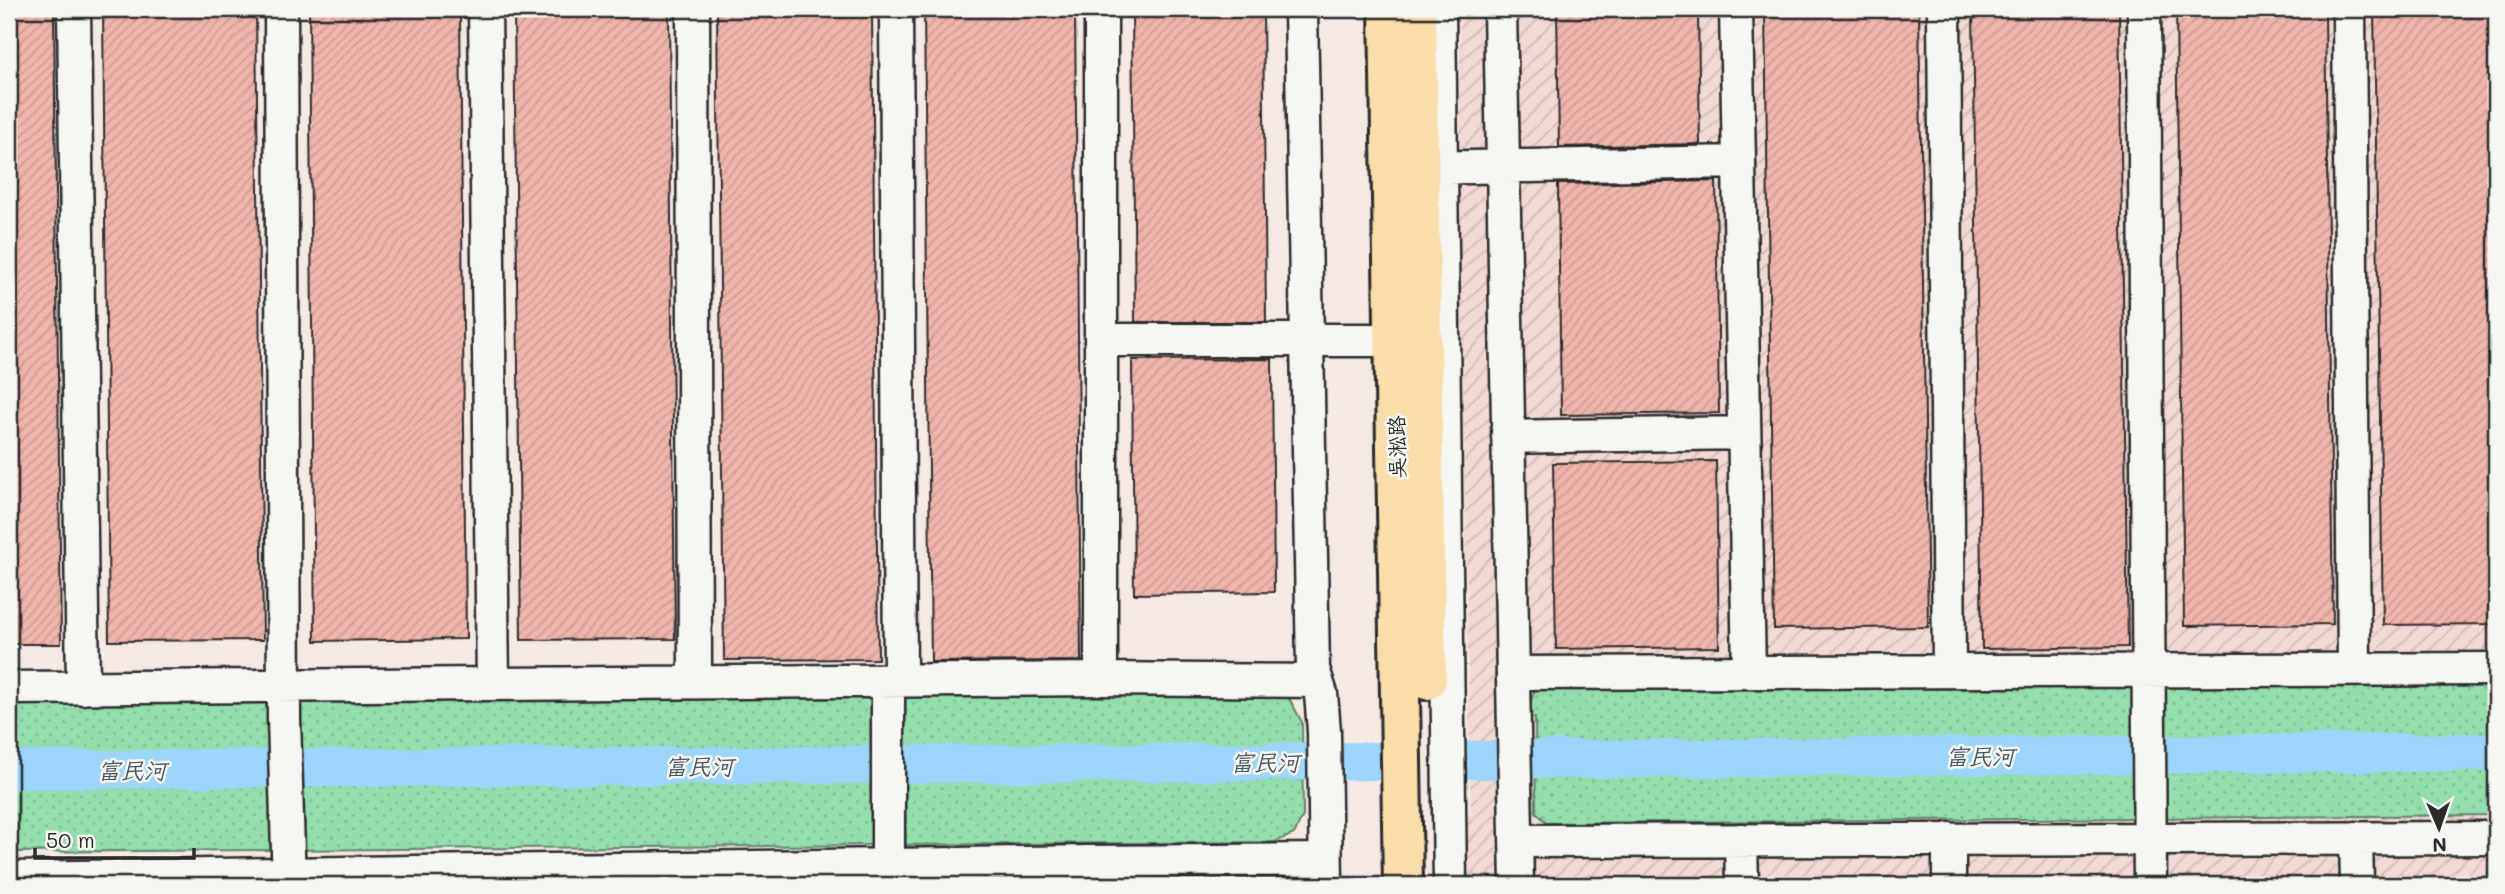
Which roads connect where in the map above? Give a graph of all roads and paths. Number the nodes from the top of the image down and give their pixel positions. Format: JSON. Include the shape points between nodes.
{"nodes":[{"id":1,"x":75,"y":9,"type":"edge"},
{"id":2,"x":281,"y":9,"type":"edge"},
{"id":3,"x":485,"y":9,"type":"edge"},
{"id":4,"x":693,"y":9,"type":"edge"},
{"id":5,"x":896,"y":9,"type":"edge"},
{"id":6,"x":1101,"y":9,"type":"edge"},
{"id":7,"x":1301,"y":9,"type":"edge"},
{"id":8,"x":1389,"y":9,"type":"edge"},
{"id":9,"x":1418,"y":9,"type":"edge"},
{"id":10,"x":1439,"y":9,"type":"edge"},
{"id":11,"x":1500,"y":9,"type":"edge"},
{"id":12,"x":1736,"y":9,"type":"edge"},
{"id":13,"x":1944,"y":9,"type":"edge"},
{"id":14,"x":2144,"y":9,"type":"edge"},
{"id":15,"x":2349,"y":9,"type":"edge"},
{"id":16,"x":1738,"y":162,"type":"junction"},
{"id":17,"x":1503,"y":166,"type":"junction"},
{"id":18,"x":1417,"y":168,"type":"junction"},
{"id":19,"x":1307,"y":340,"type":"junction"},
{"id":20,"x":1394,"y":340,"type":"junction"},
{"id":21,"x":1101,"y":341,"type":"junction"},
{"id":22,"x":1744,"y":433,"type":"junction"},
{"id":23,"x":1508,"y":437,"type":"junction"},
{"id":24,"x":2496,"y":668,"type":"edge"},
{"id":25,"x":2354,"y":669,"type":"junction"},
{"id":26,"x":2147,"y":670,"type":"junction"},
{"id":27,"x":1949,"y":671,"type":"junction"},
{"id":28,"x":1749,"y":672,"type":"junction"},
{"id":29,"x":1513,"y":673,"type":"junction"},
{"id":30,"x":1101,"y":678,"type":"junction"},
{"id":31,"x":894,"y":680,"type":"junction"},
{"id":32,"x":1317,"y":681,"type":"junction"},
{"id":33,"x":695,"y":682,"type":"junction"},
{"id":34,"x":493,"y":684,"type":"junction"},
{"id":35,"x":284,"y":686,"type":"junction"},
{"id":36,"x":9,"y":688,"type":"edge"},
{"id":37,"x":83,"y":688,"type":"junction"},
{"id":38,"x":2150,"y":825,"type":"junction"},
{"id":39,"x":2356,"y":838,"type":"junction"},
{"id":40,"x":2496,"y":838,"type":"edge"},
{"id":41,"x":1949,"y":839,"type":"junction"},
{"id":42,"x":1741,"y":840,"type":"junction"},
{"id":43,"x":1516,"y":841,"type":"junction"},
{"id":44,"x":882,"y":871,"type":"edge"},
{"id":45,"x":1088,"y":873,"type":"edge"},
{"id":46,"x":1326,"y":873,"type":"edge"},
{"id":47,"x":684,"y":876,"type":"edge"},
{"id":48,"x":9,"y":878,"type":"edge"},
{"id":49,"x":484,"y":878,"type":"edge"},
{"id":50,"x":289,"y":879,"type":"edge"},
{"id":51,"x":91,"y":881,"type":"edge"},
{"id":52,"x":1403,"y":885,"type":"edge"},
{"id":53,"x":1429,"y":885,"type":"edge"},
{"id":54,"x":1450,"y":885,"type":"edge"},
{"id":55,"x":1517,"y":885,"type":"edge"},
{"id":56,"x":1742,"y":885,"type":"edge"},
{"id":57,"x":1949,"y":885,"type":"edge"},
{"id":58,"x":2150,"y":885,"type":"edge"},
{"id":59,"x":2357,"y":885,"type":"edge"}],
"edges":[{"from":1,"to":37,"type":"lane"},
{"from":2,"to":35,"type":"lane"},
{"from":3,"to":34,"type":"lane"},
{"from":4,"to":33,"type":"lane"},
{"from":5,"to":31,"type":"lane"},
{"from":6,"to":21,"type":"lane"},
{"from":7,"to":19,"type":"lane"},
{"from":8,"to":18,"type":"main road","name":"吴淞路"},
{"from":9,"to":18,"type":"main road","name":"吴淞路"},
{"from":10,"to":18,"type":"lane"},
{"from":11,"to":17,"type":"lane"},
{"from":12,"to":16,"type":"lane"},
{"from":13,"to":27,"type":"lane"},
{"from":14,"to":26,"type":"lane"},
{"from":15,"to":25,"type":"lane"},
{"from":16,"to":17,"type":"lane"},
{"from":16,"to":22,"type":"lane"},
{"from":17,"to":18,"type":"lane"},
{"from":17,"to":23,"type":"lane"},
{"from":18,"to":20,"type":"main road","name":"吴淞路"},
{"from":18,"to":53,"type":"main road","name":"吴淞路"},
{"from":18,"to":54,"type":"lane"},
{"from":19,"to":20,"type":"lane"},
{"from":19,"to":21,"type":"lane"},
{"from":19,"to":32,"type":"lane","via":[[1313,669]]},
{"from":20,"to":52,"type":"main road","name":"吴淞路"},
{"from":21,"to":30,"type":"lane"},
{"from":22,"to":23,"type":"lane"},
{"from":22,"to":28,"type":"lane"},
{"from":23,"to":29,"type":"lane"},
{"from":24,"to":25,"type":"lane"},
{"from":25,"to":26,"type":"lane"},
{"from":26,"to":27,"type":"lane"},
{"from":26,"to":38,"type":"lane"},
{"from":27,"to":28,"type":"lane"},
{"from":28,"to":29,"type":"lane"},
{"from":29,"to":43,"type":"lane"},
{"from":30,"to":31,"type":"lane"},
{"from":30,"to":32,"type":"lane"},
{"from":31,"to":33,"type":"lane"},
{"from":31,"to":44,"type":"lane","via":[[887,719]]},
{"from":32,"to":46,"type":"lane","via":[[1324,731]]},
{"from":33,"to":34,"type":"lane"},
{"from":34,"to":35,"type":"lane"},
{"from":35,"to":37,"type":"lane"},
{"from":35,"to":50,"type":"lane"},
{"from":36,"to":37,"type":"lane"},
{"from":38,"to":39,"type":"lane"},
{"from":38,"to":41,"type":"lane"},
{"from":38,"to":58,"type":"lane"},
{"from":39,"to":40,"type":"lane"},
{"from":39,"to":59,"type":"lane"},
{"from":41,"to":42,"type":"lane"},
{"from":41,"to":57,"type":"lane"},
{"from":42,"to":43,"type":"lane"},
{"from":42,"to":56,"type":"lane"},
{"from":43,"to":55,"type":"lane"},
{"from":44,"to":45,"type":"lane"},
{"from":44,"to":47,"type":"lane"},
{"from":45,"to":46,"type":"lane"},
{"from":47,"to":49,"type":"lane"},
{"from":48,"to":51,"type":"lane"},
{"from":49,"to":50,"type":"lane"},
{"from":50,"to":51,"type":"lane"}]}
